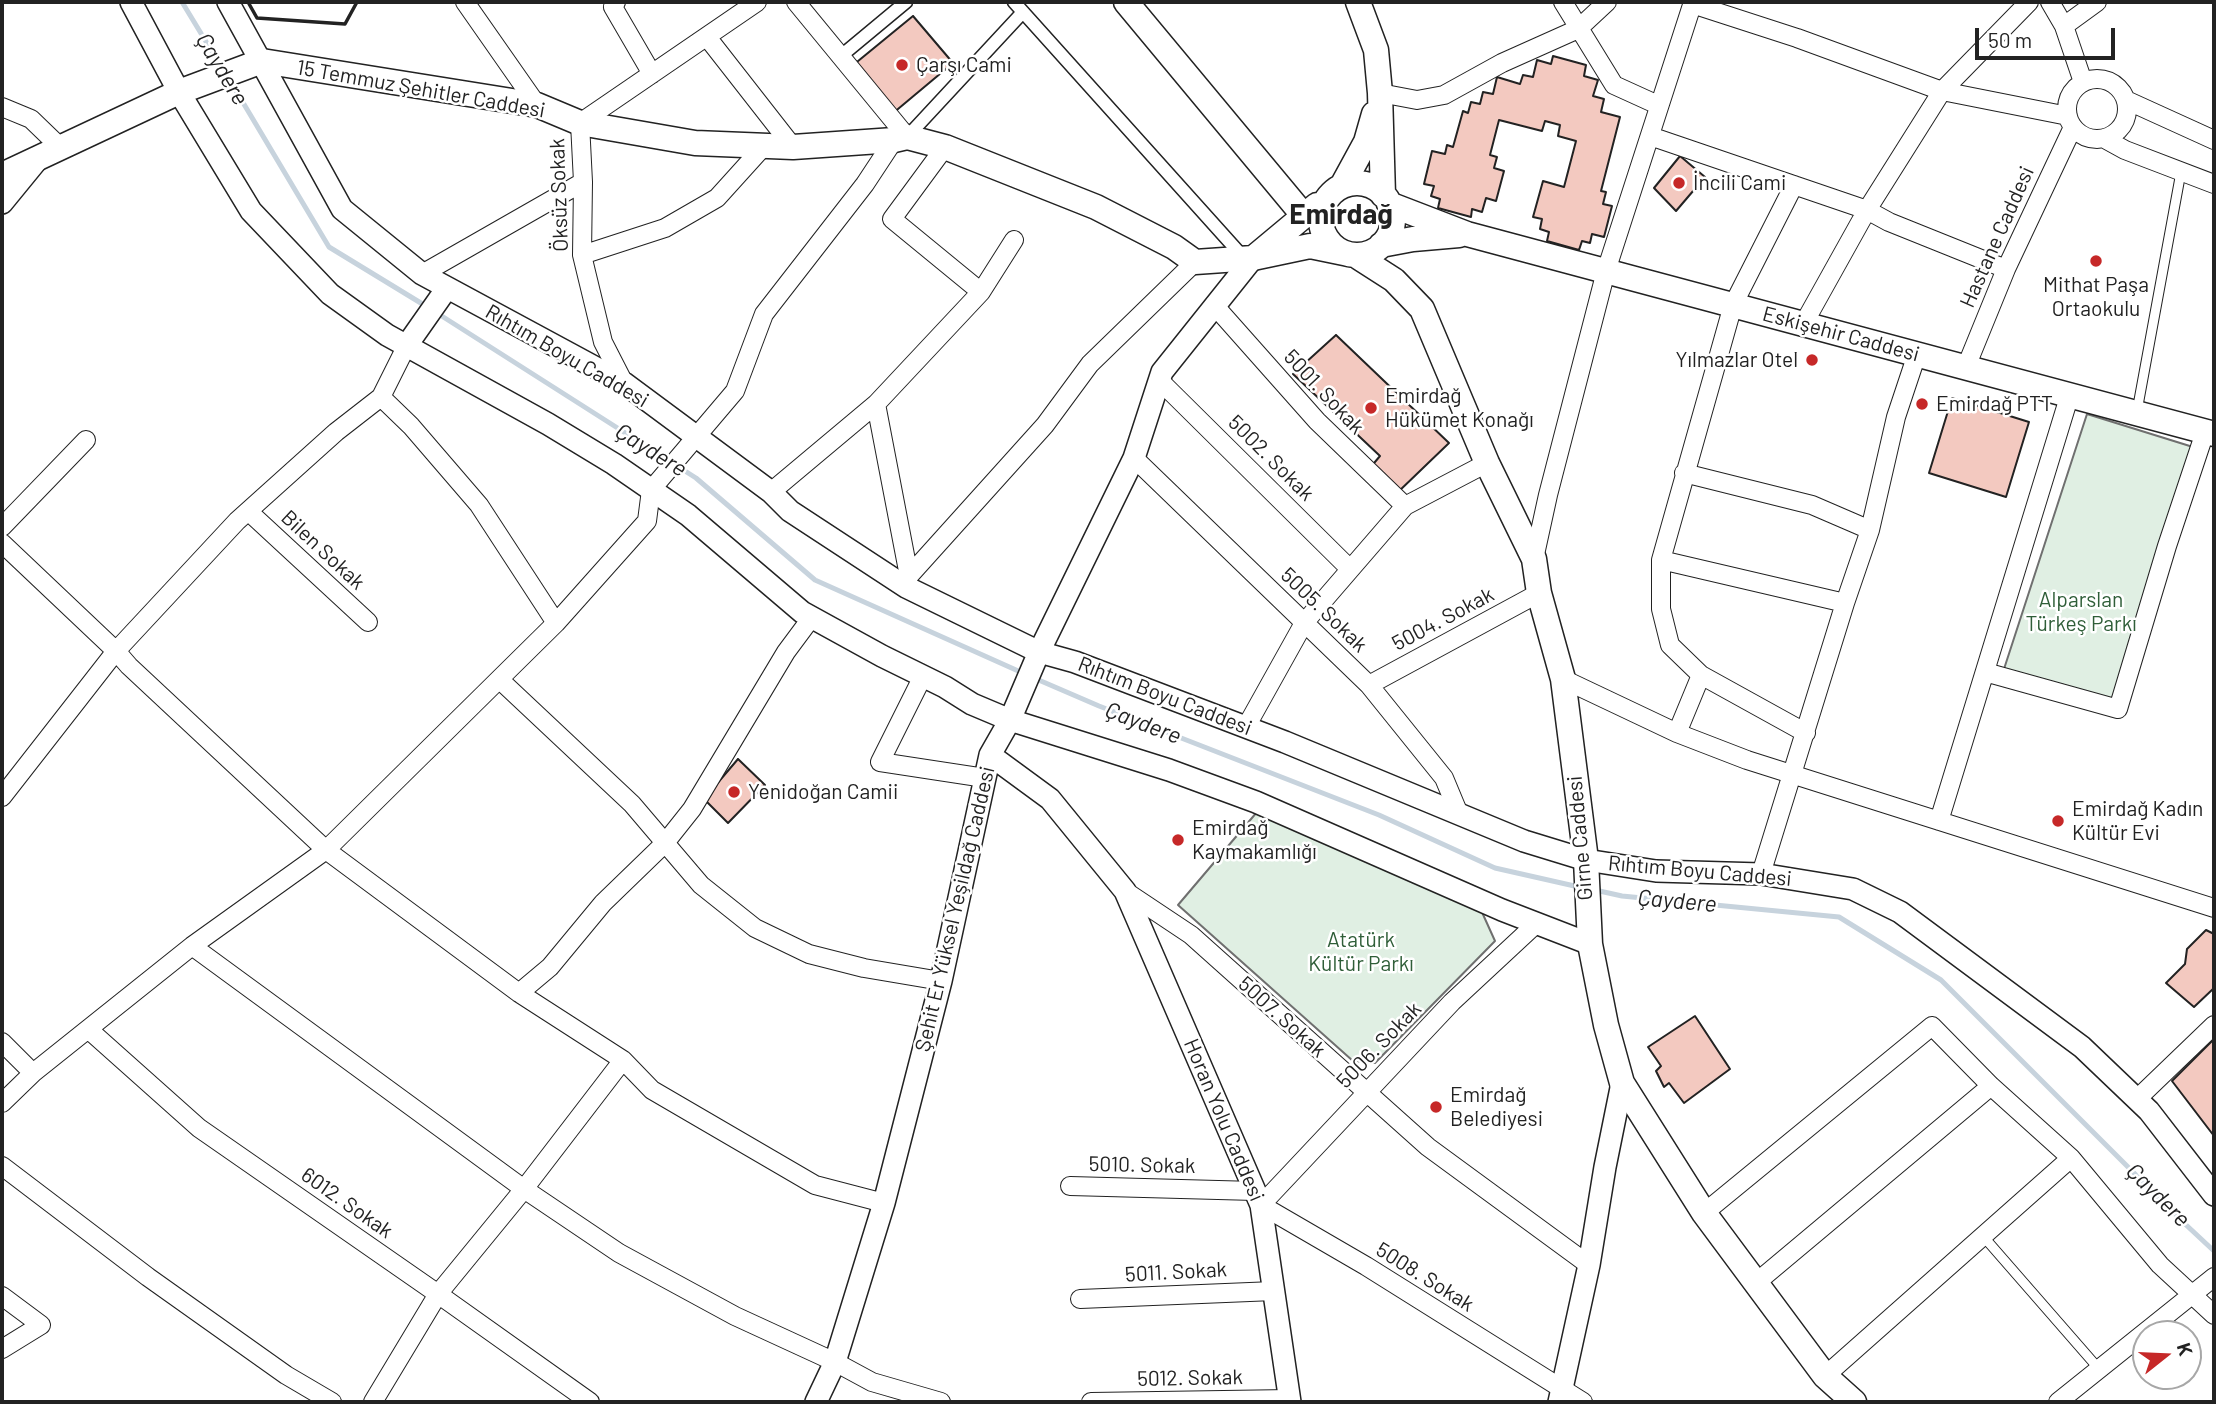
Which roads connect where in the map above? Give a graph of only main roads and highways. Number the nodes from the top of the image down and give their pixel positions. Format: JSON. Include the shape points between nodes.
{"nodes":[{"id":1,"x":1126,"y":2,"type":"edge"},
{"id":2,"x":1358,"y":2,"type":"edge"},
{"id":3,"x":1380,"y":93,"type":"junction"},
{"id":4,"x":2,"y":175,"type":"edge"},
{"id":5,"x":1337,"y":189,"type":"junction"},
{"id":6,"x":1386,"y":199,"type":"junction"},
{"id":7,"x":1304,"y":216,"type":"junction"},
{"id":8,"x":1467,"y":234,"type":"junction"},
{"id":9,"x":1381,"y":246,"type":"junction"},
{"id":10,"x":1349,"y":254,"type":"junction"},
{"id":11,"x":1249,"y":258,"type":"junction"},
{"id":12,"x":2210,"y":433,"type":"edge"},
{"id":13,"x":1854,"y":1402,"type":"edge"}],
"edges":[{"from":1,"to":7,"type":"main road"},
{"from":2,"to":3,"type":"main road","via":[[1376,50]]},
{"from":3,"to":5,"type":"main road","via":[[1366,142]]},
{"from":3,"to":6,"type":"main road"},
{"from":4,"to":11,"type":"main road","name":"15 Temmuz Şehitler Caddesi","via":[[188,89],[253,65],[537,105],[580,123],[695,144],[793,147],[900,138],[945,147],[1096,207],[1195,262]]},
{"from":5,"to":6,"type":"main road","via":[[1364,184]]},
{"from":5,"to":7,"type":"main road"},
{"from":5,"to":10,"type":"main road","via":[[1325,201],[1321,221],[1328,240]]},
{"from":6,"to":8,"type":"main road","name":"Eskişehir Caddesi"},
{"from":6,"to":9,"type":"main road","via":[[1392,226]]},
{"from":7,"to":11,"type":"main road"},
{"from":8,"to":9,"type":"main road","name":"Eskişehir Caddesi"},
{"from":8,"to":12,"type":"main road","name":"Eskişehir Caddesi"},
{"from":9,"to":10,"type":"main road"},
{"from":10,"to":11,"type":"main road","via":[[1310,246]]},
{"from":10,"to":13,"type":"main road","name":"Girne Caddesi","via":[[1394,280],[1422,309],[1487,463],[1534,559],[1563,679],[1586,860],[1589,935],[1622,1083],[1704,1213],[1825,1376]]}]}
